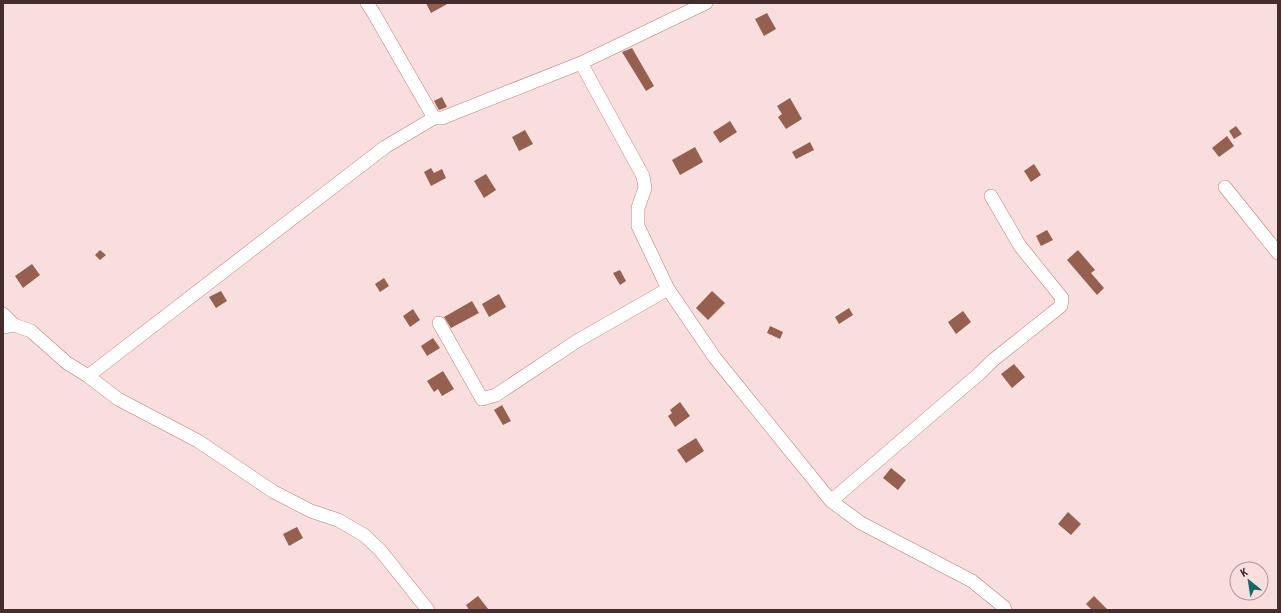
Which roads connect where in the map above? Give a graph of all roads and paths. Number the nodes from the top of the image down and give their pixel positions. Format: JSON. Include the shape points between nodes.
{"nodes":[{"id":1,"x":366,"y":3,"type":"edge"},
{"id":2,"x":706,"y":3,"type":"edge"},
{"id":3,"x":581,"y":63,"type":"junction"},
{"id":4,"x":434,"y":118,"type":"junction"},
{"id":5,"x":1225,"y":187,"type":"dead end"},
{"id":6,"x":991,"y":196,"type":"dead end"},
{"id":7,"x":1278,"y":253,"type":"edge"},
{"id":8,"x":668,"y":289,"type":"junction"},
{"id":9,"x":3,"y":314,"type":"edge"},
{"id":10,"x":438,"y":323,"type":"dead end"},
{"id":11,"x":8,"y":326,"type":"edge"},
{"id":12,"x":88,"y":376,"type":"junction"},
{"id":13,"x":831,"y":501,"type":"junction"},
{"id":14,"x":428,"y":610,"type":"edge"},
{"id":15,"x":1005,"y":610,"type":"edge"}],
"edges":[{"from":1,"to":4,"type":"street"},
{"from":2,"to":3,"type":"street"},
{"from":3,"to":4,"type":"street","via":[[442,118]]},
{"from":3,"to":8,"type":"street","via":[[644,176],[645,188],[638,208],[638,226]]},
{"from":4,"to":12,"type":"street","via":[[385,147]]},
{"from":5,"to":7,"type":"street"},
{"from":6,"to":13,"type":"street","via":[[1020,246],[1062,298],[1061,306]]},
{"from":8,"to":10,"type":"street","via":[[577,341],[496,395],[482,399]]},
{"from":8,"to":13,"type":"street","via":[[715,358]]},
{"from":9,"to":11,"type":"street"},
{"from":11,"to":12,"type":"street","via":[[31,331],[67,363]]},
{"from":12,"to":14,"type":"street","via":[[118,399],[198,441],[274,492],[311,511],[338,520],[364,535],[380,550]]},
{"from":13,"to":15,"type":"street","via":[[862,523],[972,581]]}]}
